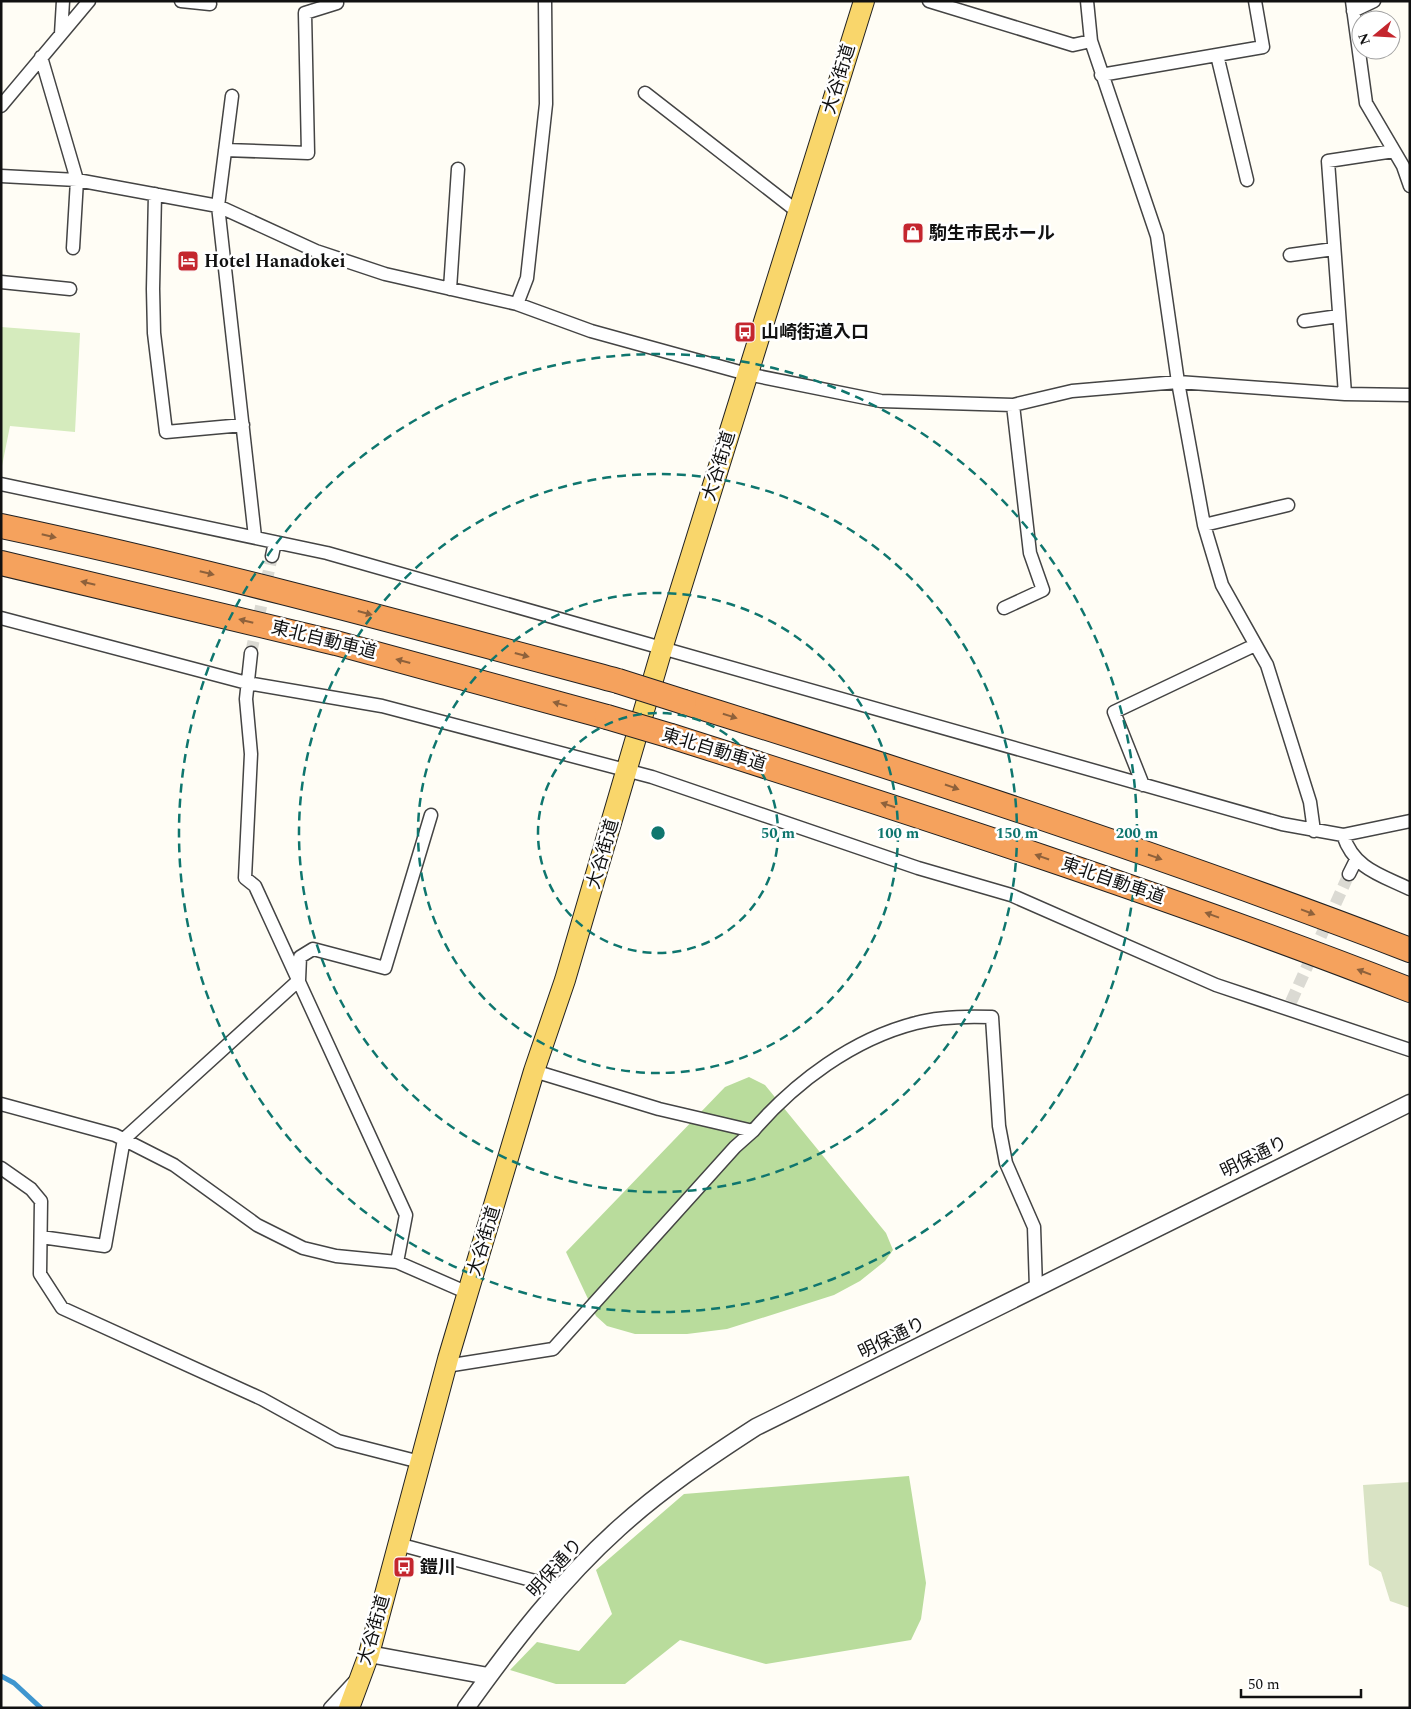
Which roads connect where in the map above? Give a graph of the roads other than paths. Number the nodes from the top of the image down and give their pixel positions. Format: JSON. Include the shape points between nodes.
{"nodes":[{"id":1,"x":64,"y":1,"type":"edge"},
{"id":2,"x":89,"y":1,"type":"edge"},
{"id":3,"x":181,"y":1,"type":"edge"},
{"id":4,"x":545,"y":1,"type":"edge"},
{"id":5,"x":864,"y":1,"type":"edge"},
{"id":6,"x":929,"y":1,"type":"edge"},
{"id":7,"x":1087,"y":1,"type":"edge"},
{"id":8,"x":1255,"y":1,"type":"edge"},
{"id":9,"x":1374,"y":1,"type":"edge"},
{"id":10,"x":337,"y":3,"type":"dead end"},
{"id":11,"x":210,"y":4,"type":"dead end"},
{"id":12,"x":1353,"y":6,"type":"edge"},
{"id":13,"x":61,"y":34,"type":"junction"},
{"id":14,"x":1091,"y":41,"type":"junction"},
{"id":15,"x":1218,"y":55,"type":"junction"},
{"id":16,"x":41,"y":56,"type":"junction"},
{"id":17,"x":1101,"y":75,"type":"junction"},
{"id":18,"x":646,"y":93,"type":"dead end"},
{"id":19,"x":232,"y":96,"type":"dead end"},
{"id":20,"x":1,"y":106,"type":"edge"},
{"id":21,"x":225,"y":150,"type":"junction"},
{"id":22,"x":1394,"y":151,"type":"junction"},
{"id":23,"x":1406,"y":165,"type":"edge"},
{"id":24,"x":458,"y":169,"type":"dead end"},
{"id":25,"x":1,"y":176,"type":"edge"},
{"id":26,"x":77,"y":180,"type":"junction"},
{"id":27,"x":1247,"y":180,"type":"dead end"},
{"id":28,"x":1410,"y":186,"type":"edge"},
{"id":29,"x":155,"y":194,"type":"junction"},
{"id":30,"x":218,"y":206,"type":"junction"},
{"id":31,"x":798,"y":212,"type":"junction"},
{"id":32,"x":73,"y":248,"type":"dead end"},
{"id":33,"x":1334,"y":248,"type":"junction"},
{"id":34,"x":1290,"y":255,"type":"dead end"},
{"id":35,"x":1,"y":282,"type":"edge"},
{"id":36,"x":70,"y":289,"type":"dead end"},
{"id":37,"x":450,"y":289,"type":"junction"},
{"id":38,"x":517,"y":304,"type":"junction"},
{"id":39,"x":1339,"y":316,"type":"junction"},
{"id":40,"x":1304,"y":321,"type":"dead end"},
{"id":41,"x":747,"y":374,"type":"junction"},
{"id":42,"x":1178,"y":382,"type":"junction"},
{"id":43,"x":1345,"y":394,"type":"junction"},
{"id":44,"x":1410,"y":395,"type":"edge"},
{"id":45,"x":1013,"y":405,"type":"junction"},
{"id":46,"x":243,"y":425,"type":"junction"},
{"id":47,"x":1,"y":484,"type":"edge"},
{"id":48,"x":1288,"y":505,"type":"dead end"},
{"id":49,"x":1204,"y":525,"type":"junction"},
{"id":50,"x":1,"y":526,"type":"edge"},
{"id":51,"x":255,"y":537,"type":"junction"},
{"id":52,"x":275,"y":542,"type":"junction"},
{"id":53,"x":272,"y":556,"type":"tunnel mouth"},
{"id":54,"x":1,"y":563,"type":"edge"},
{"id":55,"x":1004,"y":608,"type":"dead end"},
{"id":56,"x":1,"y":618,"type":"edge"},
{"id":57,"x":1255,"y":645,"type":"junction"},
{"id":58,"x":662,"y":649,"type":"junction"},
{"id":59,"x":251,"y":654,"type":"tunnel mouth"},
{"id":60,"x":247,"y":683,"type":"junction"},
{"id":61,"x":626,"y":772,"type":"junction"},
{"id":62,"x":1143,"y":785,"type":"junction"},
{"id":63,"x":431,"y":816,"type":"dead end"},
{"id":64,"x":1408,"y":819,"type":"edge"},
{"id":65,"x":1314,"y":831,"type":"junction"},
{"id":66,"x":1343,"y":835,"type":"junction"},
{"id":67,"x":1356,"y":860,"type":"junction"},
{"id":68,"x":1349,"y":874,"type":"tunnel mouth"},
{"id":69,"x":1410,"y":889,"type":"edge"},
{"id":70,"x":1410,"y":950,"type":"edge"},
{"id":71,"x":298,"y":980,"type":"junction"},
{"id":72,"x":1410,"y":990,"type":"edge"},
{"id":73,"x":1410,"y":1050,"type":"edge"},
{"id":74,"x":534,"y":1071,"type":"junction"},
{"id":75,"x":1410,"y":1103,"type":"edge"},
{"id":76,"x":1,"y":1104,"type":"edge"},
{"id":77,"x":753,"y":1131,"type":"junction"},
{"id":78,"x":124,"y":1139,"type":"junction"},
{"id":79,"x":1,"y":1168,"type":"edge"},
{"id":80,"x":41,"y":1237,"type":"junction"},
{"id":81,"x":397,"y":1262,"type":"junction"},
{"id":82,"x":1036,"y":1288,"type":"junction"},
{"id":83,"x":468,"y":1292,"type":"junction"},
{"id":84,"x":446,"y":1366,"type":"junction"},
{"id":85,"x":420,"y":1462,"type":"junction"},
{"id":86,"x":398,"y":1544,"type":"junction"},
{"id":87,"x":561,"y":1588,"type":"junction"},
{"id":88,"x":369,"y":1654,"type":"junction"},
{"id":89,"x":361,"y":1676,"type":"junction"},
{"id":90,"x":488,"y":1676,"type":"junction"},
{"id":91,"x":330,"y":1708,"type":"edge"},
{"id":92,"x":349,"y":1708,"type":"edge"},
{"id":93,"x":466,"y":1708,"type":"edge"}],
"edges":[{"from":1,"to":13,"type":"street"},
{"from":2,"to":13,"type":"street"},
{"from":3,"to":11,"type":"street"},
{"from":4,"to":38,"type":"street","via":[[546,104],[527,278]]},
{"from":5,"to":31,"type":"main road","name":"大谷街道"},
{"from":6,"to":14,"type":"street","via":[[1073,45]]},
{"from":7,"to":14,"type":"street"},
{"from":8,"to":15,"type":"street","via":[[1263,47]]},
{"from":9,"to":12,"type":"street"},
{"from":10,"to":21,"type":"street","via":[[305,13],[308,153]]},
{"from":12,"to":22,"type":"street","via":[[1366,104]]},
{"from":13,"to":16,"type":"street"},
{"from":14,"to":17,"type":"street"},
{"from":15,"to":17,"type":"street"},
{"from":15,"to":27,"type":"street"},
{"from":16,"to":20,"type":"street"},
{"from":16,"to":26,"type":"street"},
{"from":17,"to":42,"type":"street","via":[[1157,236]]},
{"from":18,"to":31,"type":"street"},
{"from":19,"to":21,"type":"street"},
{"from":21,"to":30,"type":"street"},
{"from":22,"to":23,"type":"street"},
{"from":22,"to":33,"type":"street","via":[[1328,161]]},
{"from":23,"to":28,"type":"street"},
{"from":24,"to":37,"type":"street"},
{"from":25,"to":26,"type":"street"},
{"from":26,"to":29,"type":"street"},
{"from":26,"to":32,"type":"street"},
{"from":29,"to":30,"type":"street"},
{"from":29,"to":46,"type":"street","via":[[154,333],[166,432]]},
{"from":30,"to":37,"type":"street","via":[[316,251],[385,274]]},
{"from":30,"to":46,"type":"street"},
{"from":31,"to":41,"type":"main road","name":"大谷街道"},
{"from":33,"to":34,"type":"street"},
{"from":33,"to":39,"type":"street"},
{"from":35,"to":36,"type":"street"},
{"from":37,"to":38,"type":"street"},
{"from":38,"to":41,"type":"street","via":[[591,331]]},
{"from":39,"to":40,"type":"street"},
{"from":39,"to":43,"type":"street"},
{"from":41,"to":45,"type":"street","via":[[881,402]]},
{"from":41,"to":58,"type":"main road","name":"大谷街道"},
{"from":42,"to":43,"type":"street"},
{"from":42,"to":45,"type":"street","via":[[1072,390]]},
{"from":42,"to":49,"type":"street"},
{"from":43,"to":44,"type":"street"},
{"from":45,"to":55,"type":"street","via":[[1030,553],[1043,590]]},
{"from":46,"to":51,"type":"street"},
{"from":47,"to":51,"type":"street"},
{"from":48,"to":49,"type":"street"},
{"from":49,"to":57,"type":"street","via":[[1222,584]]},
{"from":50,"to":70,"type":"highway","name":"東北自動車道","one_way":true,"bridge":true,"via":[[315,601],[618,681],[993,801],[1217,878]]},
{"from":51,"to":52,"type":"street"},
{"from":52,"to":53,"type":"street"},
{"from":52,"to":58,"type":"street","via":[[327,553]]},
{"from":72,"to":54,"type":"highway","name":"東北自動車道","one_way":true,"bridge":true,"via":[[1210,914],[941,822],[671,736],[336,643]]},
{"from":56,"to":60,"type":"street"},
{"from":57,"to":62,"type":"street","via":[[1114,712]]},
{"from":57,"to":65,"type":"street","via":[[1267,665],[1310,802]]},
{"from":58,"to":61,"type":"main road","name":"大谷街道"},
{"from":58,"to":62,"type":"street"},
{"from":59,"to":60,"type":"street"},
{"from":60,"to":61,"type":"street","via":[[382,706]]},
{"from":60,"to":71,"type":"street","via":[[251,754],[245,878],[255,886]]},
{"from":61,"to":73,"type":"street","via":[[918,868],[1011,895],[1216,985],[1289,1006]]},
{"from":61,"to":74,"type":"main road","name":"大谷街道","via":[[565,980]]},
{"from":62,"to":65,"type":"street"},
{"from":63,"to":71,"type":"street","via":[[385,968],[314,949],[300,957]]},
{"from":64,"to":66,"type":"street"},
{"from":65,"to":66,"type":"street"},
{"from":66,"to":67,"type":"street"},
{"from":67,"to":68,"type":"street"},
{"from":67,"to":69,"type":"street"},
{"from":71,"to":78,"type":"street"},
{"from":71,"to":81,"type":"street","via":[[406,1215]]},
{"from":74,"to":77,"type":"street","via":[[659,1109]]},
{"from":74,"to":83,"type":"main road","name":"大谷街道"},
{"from":75,"to":82,"type":"street","name":"明保通り"},
{"from":76,"to":78,"type":"street"},
{"from":77,"to":82,"type":"street","via":[[819,1068],[883,1035],[932,1020],[957,1016],[992,1017],[999,1126],[1006,1163],[1034,1227]]},
{"from":77,"to":84,"type":"street","via":[[553,1349]]},
{"from":78,"to":80,"type":"street","via":[[104,1246]]},
{"from":78,"to":81,"type":"street","via":[[174,1165],[257,1225],[303,1248],[336,1256]]},
{"from":79,"to":80,"type":"street","via":[[31,1189],[41,1201]]},
{"from":80,"to":85,"type":"street","via":[[40,1274],[62,1308],[262,1399],[338,1441]]},
{"from":81,"to":83,"type":"street"},
{"from":82,"to":87,"type":"street","name":"明保通り","via":[[756,1427],[703,1461],[618,1529]]},
{"from":83,"to":84,"type":"main road","name":"大谷街道"},
{"from":84,"to":85,"type":"main road","name":"大谷街道"},
{"from":85,"to":86,"type":"main road","name":"大谷街道"},
{"from":86,"to":87,"type":"street"},
{"from":86,"to":88,"type":"main road","name":"大谷街道"},
{"from":87,"to":90,"type":"street","name":"明保通り"},
{"from":88,"to":89,"type":"main road","name":"大谷街道"},
{"from":88,"to":90,"type":"street"},
{"from":89,"to":91,"type":"street"},
{"from":89,"to":92,"type":"main road","name":"大谷街道"},
{"from":90,"to":93,"type":"street","name":"明保通り"}]}
